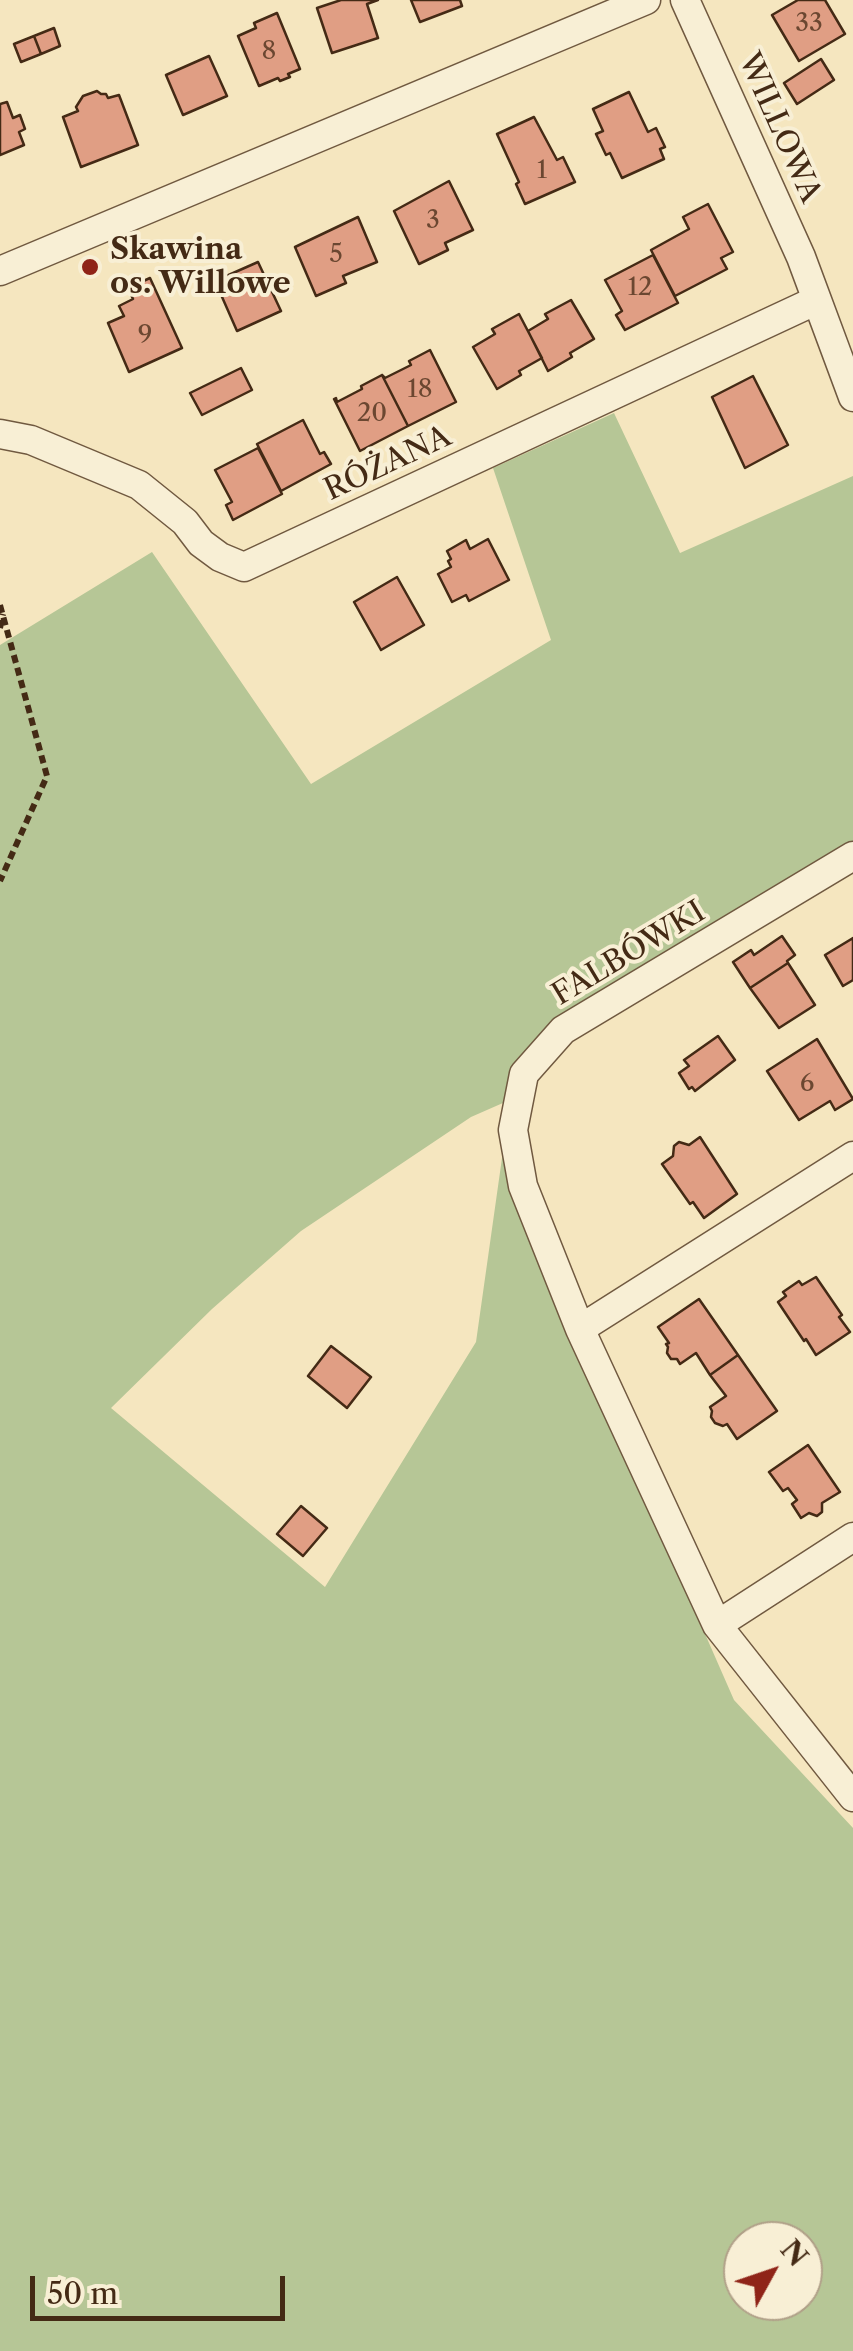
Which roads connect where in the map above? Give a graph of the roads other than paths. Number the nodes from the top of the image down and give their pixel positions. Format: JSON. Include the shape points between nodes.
{"nodes":[{"id":1,"x":646,"y":0,"type":"edge"},
{"id":2,"x":686,"y":0,"type":"edge"},
{"id":3,"x":0,"y":271,"type":"edge"},
{"id":4,"x":817,"y":300,"type":"junction"},
{"id":5,"x":853,"y":397,"type":"edge"},
{"id":6,"x":0,"y":434,"type":"edge"},
{"id":7,"x":853,"y":856,"type":"edge"},
{"id":8,"x":853,"y":1156,"type":"edge"},
{"id":9,"x":580,"y":1329,"type":"junction"},
{"id":10,"x":853,"y":1537,"type":"edge"},
{"id":11,"x":717,"y":1625,"type":"junction"},
{"id":12,"x":853,"y":1796,"type":"edge"}],
"edges":[{"from":1,"to":3,"type":"street"},
{"from":2,"to":4,"type":"street","name":"WILLOWA"},
{"from":4,"to":5,"type":"street","name":"WILLOWA"},
{"from":4,"to":6,"type":"street","name":"RÓŻANA","via":[[244,567],[201,543],[138,484]]},
{"from":7,"to":9,"type":"street","name":"FALBÓWKI","via":[[564,1030],[524,1074],[513,1130],[523,1186]]},
{"from":8,"to":9,"type":"street"},
{"from":9,"to":11,"type":"street","name":"FALBÓWKI"},
{"from":10,"to":11,"type":"street"},
{"from":11,"to":12,"type":"street","name":"FALBÓWKI"}]}
